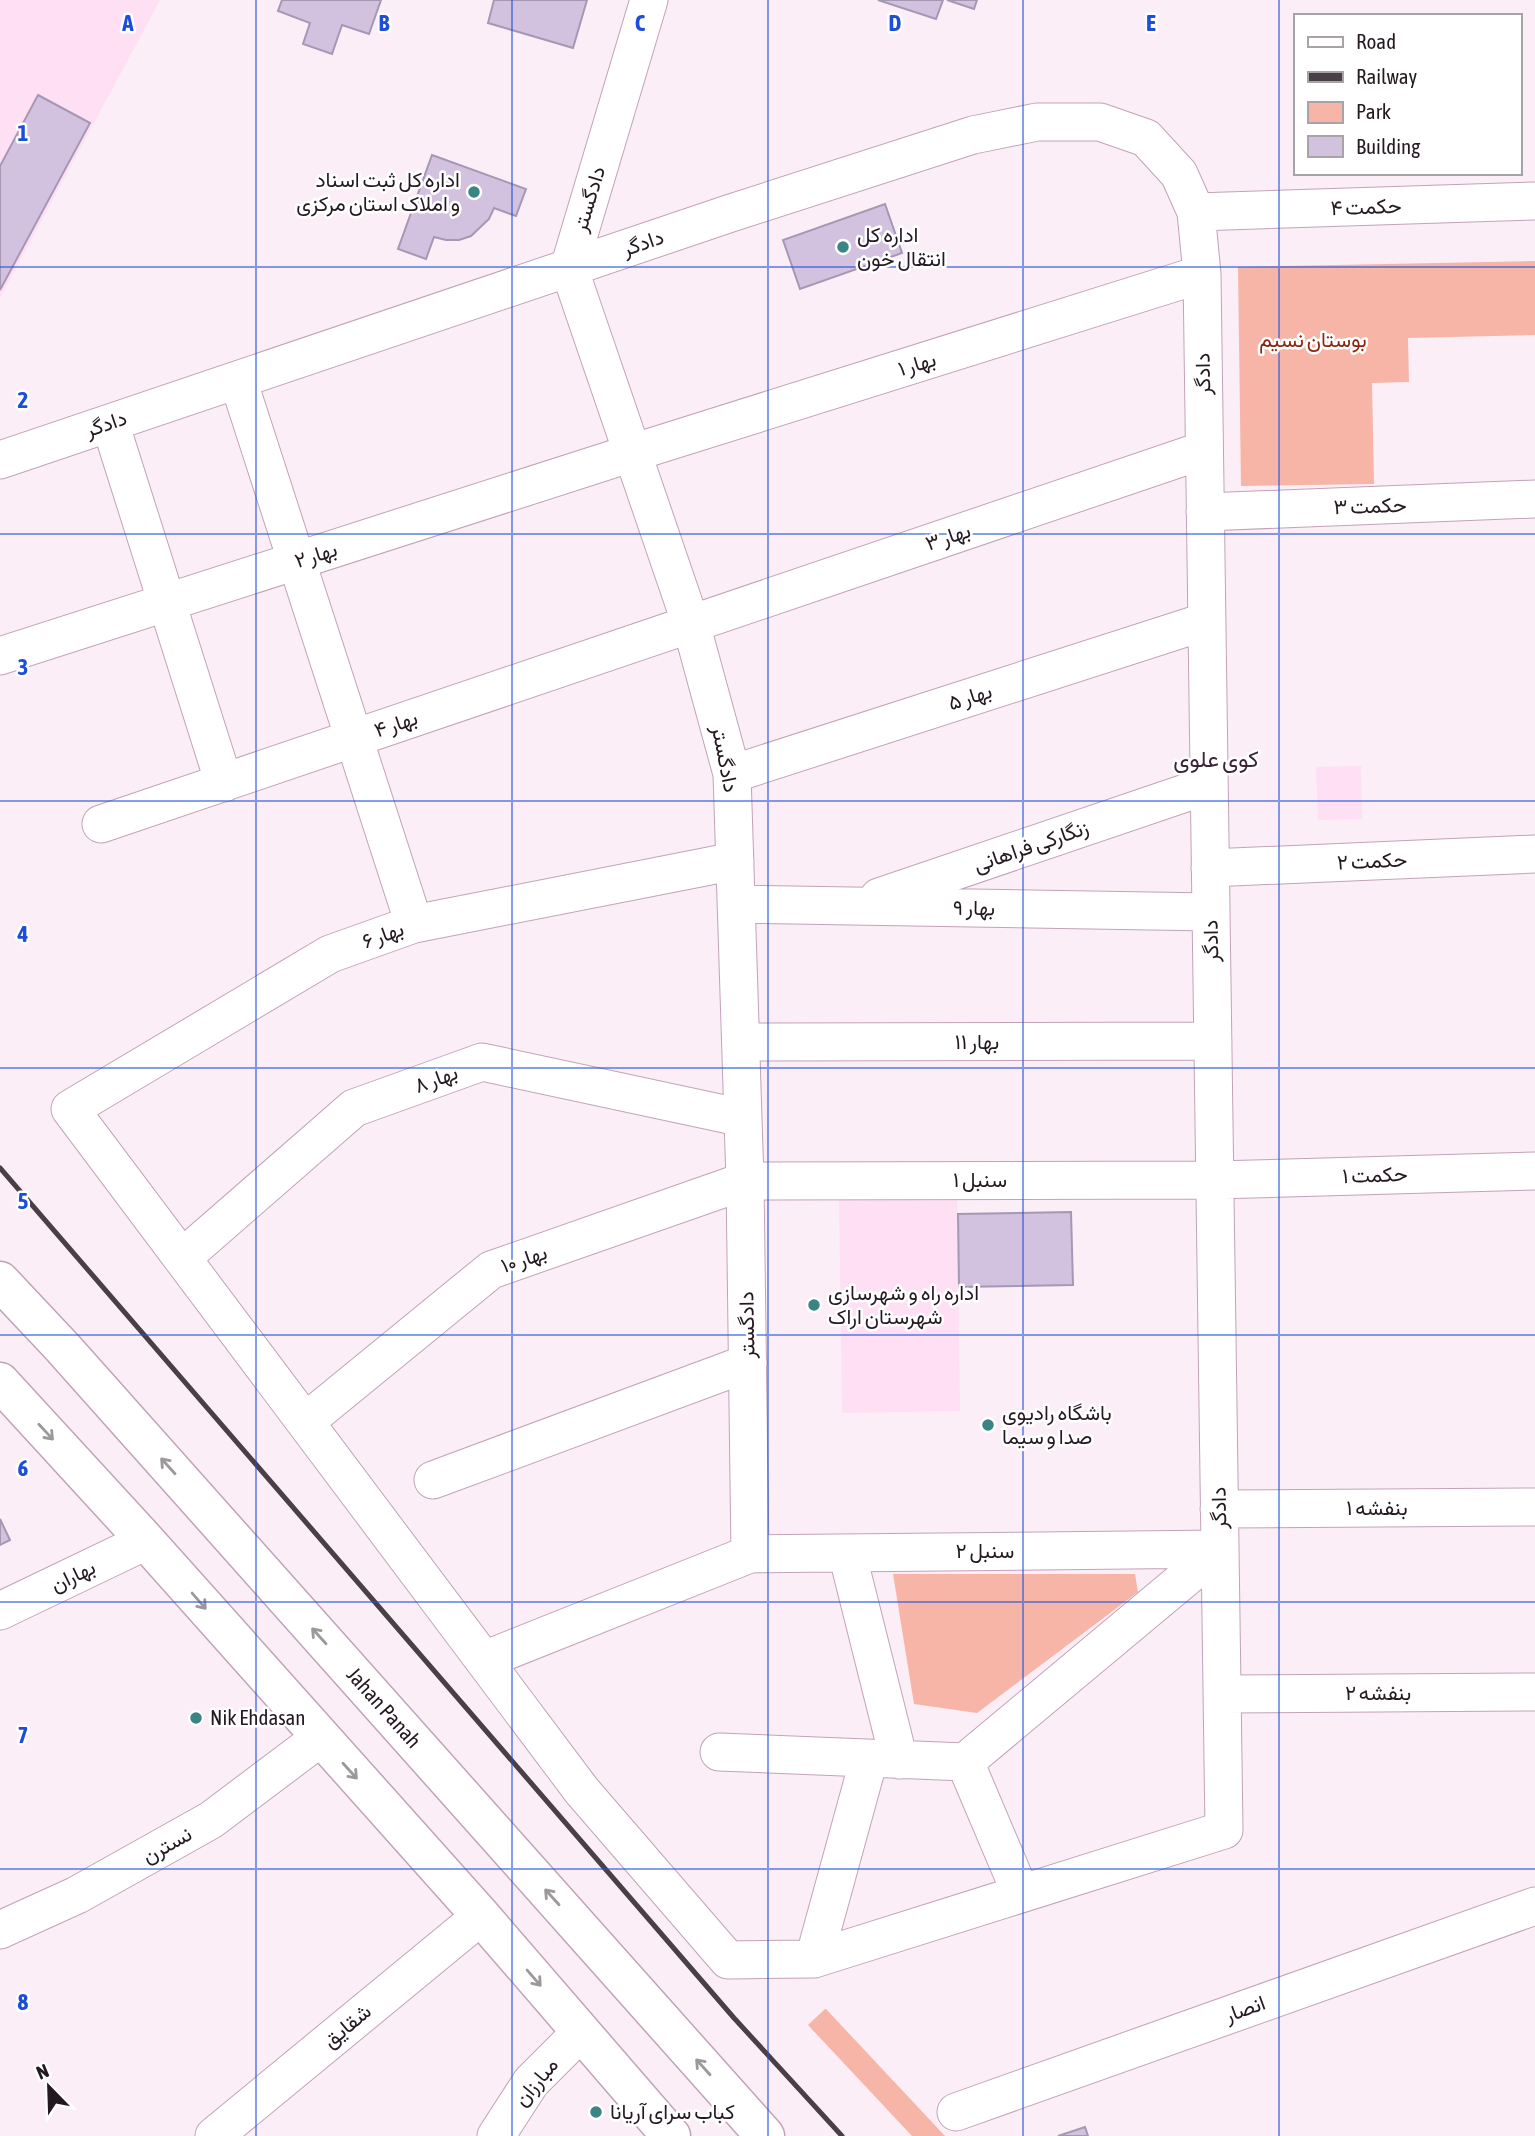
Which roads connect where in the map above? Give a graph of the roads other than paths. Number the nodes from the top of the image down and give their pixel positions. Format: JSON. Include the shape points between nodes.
{"nodes":[{"id":1,"x":649,"y":0,"type":"edge"},
{"id":2,"x":1535,"y":201,"type":"edge"},
{"id":3,"x":1196,"y":212,"type":"junction"},
{"id":4,"x":569,"y":268,"type":"junction"},
{"id":5,"x":1202,"y":274,"type":"junction"},
{"id":6,"x":239,"y":380,"type":"junction"},
{"id":7,"x":110,"y":423,"type":"junction"},
{"id":8,"x":1205,"y":450,"type":"junction"},
{"id":9,"x":632,"y":453,"type":"junction"},
{"id":10,"x":0,"y":460,"type":"edge"},
{"id":11,"x":1535,"y":499,"type":"edge"},
{"id":12,"x":1205,"y":512,"type":"junction"},
{"id":13,"x":297,"y":561,"type":"junction"},
{"id":14,"x":167,"y":603,"type":"junction"},
{"id":15,"x":1207,"y":621,"type":"junction"},
{"id":16,"x":691,"y":624,"type":"junction"},
{"id":17,"x":0,"y":656,"type":"edge"},
{"id":18,"x":354,"y":738,"type":"junction"},
{"id":19,"x":733,"y":774,"type":"junction"},
{"id":20,"x":224,"y":783,"type":"junction"},
{"id":21,"x":1209,"y":785,"type":"junction"},
{"id":22,"x":101,"y":824,"type":"dead end"},
{"id":23,"x":1535,"y":854,"type":"edge"},
{"id":24,"x":735,"y":861,"type":"junction"},
{"id":25,"x":1210,"y":868,"type":"junction"},
{"id":26,"x":737,"y":904,"type":"junction"},
{"id":27,"x":853,"y":906,"type":"junction"},
{"id":28,"x":1211,"y":912,"type":"junction"},
{"id":29,"x":414,"y":924,"type":"junction"},
{"id":30,"x":1213,"y":1041,"type":"junction"},
{"id":31,"x":741,"y":1042,"type":"junction"},
{"id":32,"x":743,"y":1118,"type":"junction"},
{"id":33,"x":1535,"y":1171,"type":"edge"},
{"id":34,"x":1215,"y":1180,"type":"junction"},
{"id":35,"x":745,"y":1181,"type":"junction"},
{"id":36,"x":182,"y":1258,"type":"junction"},
{"id":37,"x":0,"y":1281,"type":"edge"},
{"id":38,"x":748,"y":1363,"type":"junction"},
{"id":39,"x":0,"y":1382,"type":"edge"},
{"id":40,"x":305,"y":1422,"type":"junction"},
{"id":41,"x":433,"y":1480,"type":"dead end"},
{"id":42,"x":1535,"y":1507,"type":"edge"},
{"id":43,"x":1219,"y":1509,"type":"junction"},
{"id":44,"x":146,"y":1541,"type":"junction"},
{"id":45,"x":1220,"y":1549,"type":"junction"},
{"id":46,"x":847,"y":1553,"type":"junction"},
{"id":47,"x":750,"y":1554,"type":"junction"},
{"id":48,"x":0,"y":1611,"type":"edge"},
{"id":49,"x":484,"y":1660,"type":"junction"},
{"id":50,"x":1535,"y":1692,"type":"edge"},
{"id":51,"x":1222,"y":1694,"type":"junction"},
{"id":52,"x":320,"y":1738,"type":"junction"},
{"id":53,"x":719,"y":1752,"type":"dead end"},
{"id":54,"x":884,"y":1759,"type":"junction"},
{"id":55,"x":965,"y":1762,"type":"junction"},
{"id":56,"x":1021,"y":1894,"type":"junction"},
{"id":57,"x":1535,"y":1906,"type":"edge"},
{"id":58,"x":481,"y":1916,"type":"junction"},
{"id":59,"x":0,"y":1930,"type":"edge"},
{"id":60,"x":814,"y":1959,"type":"junction"},
{"id":61,"x":582,"y":2032,"type":"junction"},
{"id":62,"x":956,"y":2112,"type":"dead end"},
{"id":63,"x":214,"y":2136,"type":"edge"},
{"id":64,"x":496,"y":2136,"type":"edge"},
{"id":65,"x":671,"y":2136,"type":"edge"},
{"id":66,"x":765,"y":2136,"type":"edge"}],
"edges":[{"from":1,"to":4,"type":"street","name":"دادگستر"},
{"from":2,"to":3,"type":"street","name":"حکمت ۴"},
{"from":3,"to":4,"type":"street","name":"دادگر","via":[[1179,174],[1146,138],[1100,122],[1037,122],[973,135]]},
{"from":3,"to":5,"type":"street","name":"دادگر"},
{"from":4,"to":6,"type":"street","name":"دادگر"},
{"from":4,"to":9,"type":"street","name":"دادگستر"},
{"from":5,"to":8,"type":"street","name":"دادگر"},
{"from":5,"to":9,"type":"street","name":"بهار ۱"},
{"from":6,"to":7,"type":"street","name":"دادگر"},
{"from":6,"to":13,"type":"street"},
{"from":7,"to":10,"type":"street","name":"دادگر"},
{"from":7,"to":14,"type":"street"},
{"from":8,"to":12,"type":"street","name":"دادگر"},
{"from":8,"to":16,"type":"street","name":"بهار ۳"},
{"from":9,"to":13,"type":"street","name":"بهار ۲"},
{"from":9,"to":16,"type":"street","name":"دادگستر"},
{"from":11,"to":12,"type":"street","name":"حکمت ۳"},
{"from":12,"to":15,"type":"street","name":"دادگر"},
{"from":13,"to":14,"type":"street","name":"بهار ۲"},
{"from":13,"to":18,"type":"street"},
{"from":14,"to":17,"type":"street","name":"بهار ۲"},
{"from":14,"to":20,"type":"street"},
{"from":15,"to":19,"type":"street","name":"بهار ۵"},
{"from":15,"to":21,"type":"street","name":"دادگر"},
{"from":16,"to":18,"type":"street","name":"بهار ۴"},
{"from":16,"to":19,"type":"street","name":"دادگستر"},
{"from":18,"to":20,"type":"street","name":"بهار ۴"},
{"from":18,"to":29,"type":"street"},
{"from":19,"to":24,"type":"street","name":"دادگستر"},
{"from":20,"to":22,"type":"street","name":"بهار ۴"},
{"from":21,"to":25,"type":"street","name":"دادگر"},
{"from":21,"to":27,"type":"street","name":"زنگارکی فراهانی"},
{"from":23,"to":25,"type":"street","name":"حکمت ۲"},
{"from":24,"to":26,"type":"street","name":"دادگستر"},
{"from":24,"to":29,"type":"street","name":"بهار ۶"},
{"from":25,"to":28,"type":"street","name":"دادگر"},
{"from":26,"to":27,"type":"street","name":"بهار ۹"},
{"from":26,"to":31,"type":"street","name":"دادگستر"},
{"from":27,"to":28,"type":"street","name":"بهار ۹"},
{"from":28,"to":30,"type":"street","name":"دادگر"},
{"from":29,"to":36,"type":"street","name":"بهار ۶","via":[[330,954],[70,1109]]},
{"from":30,"to":31,"type":"street","name":"بهار ۱۱"},
{"from":30,"to":34,"type":"street","name":"دادگر"},
{"from":31,"to":32,"type":"street","name":"دادگستر"},
{"from":32,"to":35,"type":"street","name":"دادگستر"},
{"from":32,"to":36,"type":"street","name":"بهار ۸","via":[[482,1062],[354,1108]]},
{"from":33,"to":34,"type":"street","name":"حکمت ۱"},
{"from":34,"to":35,"type":"street","name":"سنبل ۱"},
{"from":34,"to":43,"type":"street","name":"دادگر"},
{"from":35,"to":38,"type":"street","name":"دادگستر"},
{"from":35,"to":40,"type":"street","name":"بهار ۱۰","via":[[491,1270]]},
{"from":36,"to":40,"type":"street"},
{"from":66,"to":37,"type":"main road","name":"Jahan Panah","one_way":true},
{"from":38,"to":41,"type":"street"},
{"from":38,"to":47,"type":"street","name":"دادگستر"},
{"from":39,"to":44,"type":"main road","one_way":true},
{"from":40,"to":49,"type":"street"},
{"from":42,"to":43,"type":"street","name":"بنفشه ۱"},
{"from":43,"to":45,"type":"street","name":"دادگر"},
{"from":44,"to":48,"type":"street","name":"بهاران"},
{"from":44,"to":52,"type":"main road","one_way":true},
{"from":45,"to":46,"type":"street","name":"سنبل ۲"},
{"from":45,"to":51,"type":"street","name":"دادگر"},
{"from":45,"to":55,"type":"street"},
{"from":46,"to":47,"type":"street","name":"سنبل ۲"},
{"from":46,"to":54,"type":"street"},
{"from":47,"to":49,"type":"street"},
{"from":49,"to":60,"type":"street","via":[[582,1791],[728,1960]]},
{"from":50,"to":51,"type":"street","name":"بنفشه ۲"},
{"from":51,"to":56,"type":"street","name":"دادگر","via":[[1224,1830]]},
{"from":52,"to":58,"type":"main road","one_way":true},
{"from":52,"to":59,"type":"street","name":"نسترن","via":[[211,1820],[77,1895]]},
{"from":53,"to":54,"type":"street"},
{"from":54,"to":55,"type":"street"},
{"from":54,"to":60,"type":"street"},
{"from":55,"to":56,"type":"street"},
{"from":56,"to":60,"type":"street"},
{"from":57,"to":62,"type":"street","name":"انصار"},
{"from":58,"to":61,"type":"main road","one_way":true},
{"from":58,"to":63,"type":"street","name":"شقایق"},
{"from":61,"to":64,"type":"street","name":"مبارزان","via":[[531,2082]]},
{"from":61,"to":65,"type":"main road"}]}
